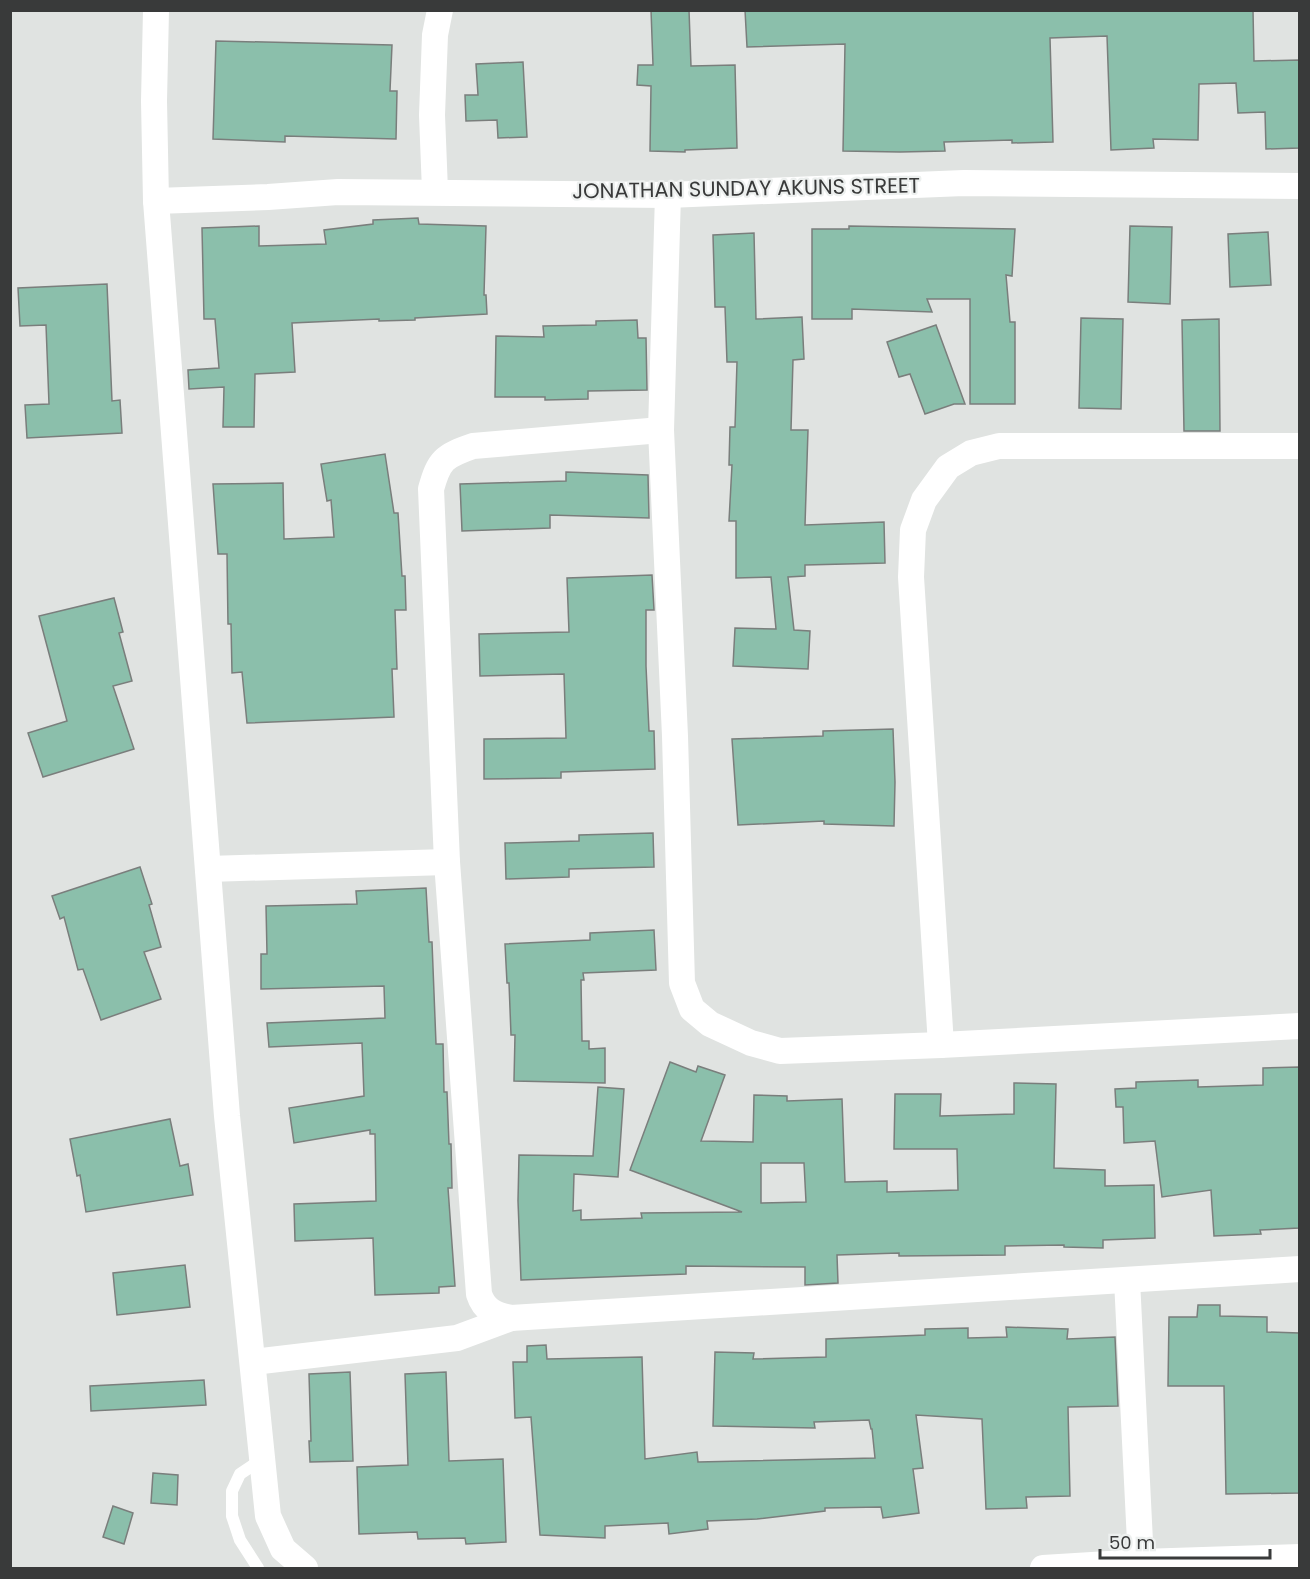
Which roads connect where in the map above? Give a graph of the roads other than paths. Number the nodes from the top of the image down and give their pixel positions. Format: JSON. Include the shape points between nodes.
{"nodes":[{"id":1,"x":156,"y":10,"type":"edge"},
{"id":2,"x":440,"y":10,"type":"edge"},
{"id":3,"x":1299,"y":186,"type":"edge"},
{"id":4,"x":435,"y":191,"type":"junction"},
{"id":5,"x":668,"y":195,"type":"junction"},
{"id":6,"x":156,"y":201,"type":"junction"},
{"id":7,"x":661,"y":430,"type":"junction"},
{"id":8,"x":1299,"y":446,"type":"edge"},
{"id":9,"x":447,"y":862,"type":"junction"},
{"id":10,"x":208,"y":869,"type":"junction"},
{"id":11,"x":1299,"y":1026,"type":"edge"},
{"id":12,"x":941,"y":1046,"type":"junction"},
{"id":13,"x":1299,"y":1269,"type":"edge"},
{"id":14,"x":1127,"y":1280,"type":"junction"},
{"id":15,"x":511,"y":1318,"type":"junction"},
{"id":16,"x":253,"y":1362,"type":"junction"},
{"id":17,"x":261,"y":1460,"type":"junction"},
{"id":18,"x":1299,"y":1557,"type":"edge"},
{"id":19,"x":1141,"y":1562,"type":"junction"},
{"id":20,"x":258,"y":1569,"type":"edge"},
{"id":21,"x":305,"y":1569,"type":"edge"},
{"id":22,"x":1043,"y":1569,"type":"edge"}],
"edges":[{"from":1,"to":6,"type":"street"},
{"from":2,"to":4,"type":"street","via":[[435,35],[432,115]]},
{"from":3,"to":5,"type":"street","name":"JONATHAN SUNDAY AKUNS STREET","via":[[964,183]]},
{"from":4,"to":5,"type":"street","name":"JONATHAN SUNDAY AKUNS STREET"},
{"from":4,"to":6,"type":"street","name":"JONATHAN SUNDAY AKUNS STREET"},
{"from":5,"to":7,"type":"street"},
{"from":6,"to":10,"type":"street"},
{"from":7,"to":9,"type":"street","via":[[473,446],[453,453],[437,467],[431,489]]},
{"from":7,"to":12,"type":"street","via":[[682,983],[693,1009],[710,1024],[780,1052]]},
{"from":8,"to":12,"type":"street","via":[[999,446],[971,453],[948,467],[924,500],[913,530],[911,577]]},
{"from":9,"to":10,"type":"street"},
{"from":9,"to":15,"type":"street","via":[[479,1293],[482,1304],[492,1312]]},
{"from":10,"to":16,"type":"street","via":[[227,1116]]},
{"from":11,"to":12,"type":"street"},
{"from":13,"to":14,"type":"street"},
{"from":14,"to":15,"type":"street"},
{"from":14,"to":19,"type":"street"},
{"from":15,"to":16,"type":"street","via":[[457,1338]]},
{"from":16,"to":17,"type":"street"},
{"from":17,"to":20,"type":"lane","via":[[240,1474],[232,1491],[232,1516],[240,1540]]},
{"from":17,"to":21,"type":"street","via":[[268,1516],[283,1549]]},
{"from":18,"to":19,"type":"street"},
{"from":19,"to":22,"type":"street"}]}
